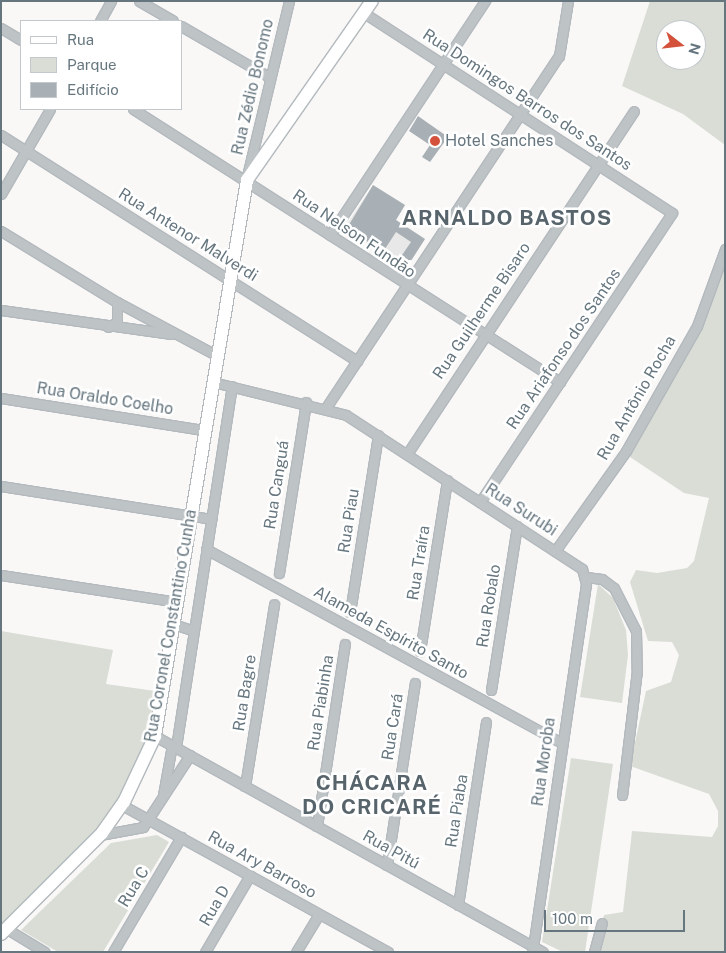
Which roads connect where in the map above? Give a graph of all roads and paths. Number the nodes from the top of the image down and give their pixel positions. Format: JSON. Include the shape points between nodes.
{"nodes":[{"id":1,"x":111,"y":1,"type":"edge"},
{"id":2,"x":139,"y":1,"type":"edge"},
{"id":3,"x":289,"y":1,"type":"edge"},
{"id":4,"x":372,"y":1,"type":"edge"},
{"id":5,"x":485,"y":1,"type":"edge"},
{"id":6,"x":568,"y":1,"type":"edge"},
{"id":7,"x":364,"y":13,"type":"junction"},
{"id":8,"x":101,"y":20,"type":"edge"},
{"id":9,"x":171,"y":20,"type":"edge"},
{"id":10,"x":182,"y":27,"type":"edge"},
{"id":11,"x":1,"y":28,"type":"edge"},
{"id":12,"x":20,"y":39,"type":"edge"},
{"id":13,"x":444,"y":64,"type":"junction"},
{"id":14,"x":269,"y":77,"type":"junction"},
{"id":15,"x":49,"y":110,"type":"edge"},
{"id":16,"x":135,"y":110,"type":"edge"},
{"id":17,"x":634,"y":111,"type":"dead end"},
{"id":18,"x":522,"y":113,"type":"junction"},
{"id":19,"x":1,"y":136,"type":"edge"},
{"id":20,"x":26,"y":151,"type":"junction"},
{"id":21,"x":600,"y":163,"type":"junction"},
{"id":22,"x":247,"y":180,"type":"junction"},
{"id":23,"x":1,"y":194,"type":"edge"},
{"id":24,"x":672,"y":213,"type":"joint"},
{"id":25,"x":1,"y":230,"type":"edge"},
{"id":26,"x":330,"y":235,"type":"junction"},
{"id":27,"x":725,"y":249,"type":"edge"},
{"id":28,"x":230,"y":279,"type":"junction"},
{"id":29,"x":406,"y":287,"type":"junction"},
{"id":30,"x":117,"y":302,"type":"junction"},
{"id":31,"x":1,"y":310,"type":"edge"},
{"id":32,"x":107,"y":327,"type":"junction"},
{"id":33,"x":176,"y":334,"type":"junction"},
{"id":34,"x":483,"y":336,"type":"junction"},
{"id":35,"x":216,"y":355,"type":"junction"},
{"id":36,"x":357,"y":361,"type":"junction"},
{"id":37,"x":213,"y":382,"type":"junction"},
{"id":38,"x":560,"y":382,"type":"junction"},
{"id":39,"x":232,"y":386,"type":"junction"},
{"id":40,"x":1,"y":398,"type":"edge"},
{"id":41,"x":306,"y":402,"type":"junction"},
{"id":42,"x":327,"y":406,"type":"junction"},
{"id":43,"x":204,"y":430,"type":"junction"},
{"id":44,"x":378,"y":435,"type":"junction"},
{"id":45,"x":407,"y":454,"type":"junction"},
{"id":46,"x":447,"y":480,"type":"junction"},
{"id":47,"x":1,"y":486,"type":"edge"},
{"id":48,"x":480,"y":502,"type":"junction"},
{"id":49,"x":191,"y":516,"type":"junction"},
{"id":50,"x":211,"y":518,"type":"junction"},
{"id":51,"x":517,"y":526,"type":"junction"},
{"id":52,"x":206,"y":549,"type":"junction"},
{"id":53,"x":555,"y":550,"type":"junction"},
{"id":54,"x":279,"y":573,"type":"dead end"},
{"id":55,"x":1,"y":576,"type":"edge"},
{"id":56,"x":586,"y":576,"type":"junction"},
{"id":57,"x":177,"y":602,"type":"junction"},
{"id":58,"x":274,"y":604,"type":"dead end"},
{"id":59,"x":350,"y":612,"type":"dead end"},
{"id":60,"x":174,"y":624,"type":"junction"},
{"id":61,"x":194,"y":631,"type":"junction"},
{"id":62,"x":345,"y":644,"type":"dead end"},
{"id":63,"x":420,"y":651,"type":"dead end"},
{"id":64,"x":415,"y":683,"type":"dead end"},
{"id":65,"x":491,"y":690,"type":"dead end"},
{"id":66,"x":486,"y":722,"type":"dead end"},
{"id":67,"x":155,"y":736,"type":"junction"},
{"id":68,"x":562,"y":743,"type":"junction"},
{"id":69,"x":174,"y":746,"type":"junction"},
{"id":70,"x":190,"y":755,"type":"junction"},
{"id":71,"x":246,"y":786,"type":"junction"},
{"id":72,"x":622,"y":795,"type":"dead end"},
{"id":73,"x":163,"y":796,"type":"junction"},
{"id":74,"x":122,"y":805,"type":"junction"},
{"id":75,"x":149,"y":820,"type":"junction"},
{"id":76,"x":317,"y":826,"type":"junction"},
{"id":77,"x":100,"y":835,"type":"junction"},
{"id":78,"x":181,"y":837,"type":"junction"},
{"id":79,"x":387,"y":865,"type":"junction"},
{"id":80,"x":250,"y":875,"type":"junction"},
{"id":81,"x":458,"y":905,"type":"junction"},
{"id":82,"x":319,"y":914,"type":"junction"},
{"id":83,"x":602,"y":923,"type":"dead end"},
{"id":84,"x":4,"y":931,"type":"edge"},
{"id":85,"x":533,"y":949,"type":"edge"},
{"id":86,"x":45,"y":952,"type":"edge"},
{"id":87,"x":113,"y":952,"type":"edge"},
{"id":88,"x":205,"y":952,"type":"edge"},
{"id":89,"x":296,"y":952,"type":"edge"},
{"id":90,"x":388,"y":952,"type":"edge"},
{"id":91,"x":543,"y":952,"type":"edge"},
{"id":92,"x":594,"y":952,"type":"edge"}],
"edges":[{"from":1,"to":8,"type":"street"},
{"from":2,"to":9,"type":"street"},
{"from":3,"to":14,"type":"street","name":"Rua Zédio Bonomo"},
{"from":4,"to":7,"type":"street","name":"Rua Coronel Constantino Cunha"},
{"from":5,"to":13,"type":"street"},
{"from":6,"to":18,"type":"street","via":[[559,56]]},
{"from":7,"to":13,"type":"street","name":"Rua Domingos Barros dos Santos"},
{"from":7,"to":22,"type":"street","name":"Rua Coronel Constantino Cunha"},
{"from":10,"to":14,"type":"street"},
{"from":11,"to":12,"type":"street"},
{"from":13,"to":18,"type":"street","name":"Rua Domingos Barros dos Santos"},
{"from":13,"to":26,"type":"street"},
{"from":14,"to":22,"type":"street","name":"Rua Zédio Bonomo"},
{"from":15,"to":20,"type":"street"},
{"from":16,"to":22,"type":"street","name":"Rua Nelson Fundão"},
{"from":17,"to":21,"type":"street","name":"Rua Guilherme Bisaro"},
{"from":18,"to":21,"type":"street","name":"Rua Domingos Barros dos Santos"},
{"from":18,"to":29,"type":"street"},
{"from":19,"to":20,"type":"street","name":"Rua Antenor Malverdi"},
{"from":20,"to":23,"type":"street"},
{"from":20,"to":28,"type":"street","name":"Rua Antenor Malverdi"},
{"from":21,"to":24,"type":"street","name":"Rua Domingos Barros dos Santos"},
{"from":21,"to":34,"type":"street","name":"Rua Guilherme Bisaro"},
{"from":22,"to":26,"type":"street","name":"Rua Nelson Fundão"},
{"from":22,"to":28,"type":"street","name":"Rua Coronel Constantino Cunha"},
{"from":24,"to":38,"type":"street","name":"Rua Ariafonso dos Santos"},
{"from":25,"to":30,"type":"street"},
{"from":26,"to":29,"type":"street","name":"Rua Nelson Fundão"},
{"from":27,"to":53,"type":"street","name":"Rua Antônio Rocha","via":[[697,326],[626,451]]},
{"from":28,"to":35,"type":"street","name":"Rua Coronel Constantino Cunha"},
{"from":28,"to":36,"type":"street","name":"Rua Antenor Malverdi"},
{"from":29,"to":34,"type":"street","name":"Rua Nelson Fundão"},
{"from":29,"to":36,"type":"street"},
{"from":30,"to":32,"type":"street","via":[[117,322]]},
{"from":30,"to":33,"type":"street"},
{"from":31,"to":32,"type":"street"},
{"from":32,"to":33,"type":"street"},
{"from":33,"to":35,"type":"street"},
{"from":34,"to":38,"type":"street","name":"Rua Nelson Fundão"},
{"from":34,"to":45,"type":"street","name":"Rua Guilherme Bisaro"},
{"from":35,"to":37,"type":"street","name":"Rua Coronel Constantino Cunha"},
{"from":36,"to":42,"type":"street"},
{"from":37,"to":39,"type":"street","name":"Rua Surubi"},
{"from":37,"to":43,"type":"street","name":"Rua Coronel Constantino Cunha"},
{"from":38,"to":48,"type":"street","name":"Rua Ariafonso dos Santos"},
{"from":39,"to":41,"type":"street","name":"Rua Surubi"},
{"from":39,"to":50,"type":"street"},
{"from":40,"to":43,"type":"street","name":"Rua Oraldo Coelho"},
{"from":41,"to":42,"type":"street","name":"Rua Surubi"},
{"from":41,"to":54,"type":"street","name":"Rua Canguá"},
{"from":42,"to":44,"type":"street","name":"Rua Surubi"},
{"from":43,"to":49,"type":"street","name":"Rua Coronel Constantino Cunha"},
{"from":44,"to":45,"type":"street","name":"Rua Surubi"},
{"from":44,"to":59,"type":"street","name":"Rua Piau"},
{"from":45,"to":46,"type":"street","name":"Rua Surubi"},
{"from":46,"to":48,"type":"street","name":"Rua Surubi"},
{"from":46,"to":63,"type":"street","name":"Rua Traíra"},
{"from":47,"to":49,"type":"street"},
{"from":48,"to":51,"type":"street","name":"Rua Surubi"},
{"from":49,"to":50,"type":"street"},
{"from":49,"to":57,"type":"street","name":"Rua Coronel Constantino Cunha"},
{"from":50,"to":52,"type":"street"},
{"from":51,"to":53,"type":"street","name":"Rua Surubi"},
{"from":51,"to":65,"type":"street","name":"Rua Robalo"},
{"from":52,"to":61,"type":"street"},
{"from":52,"to":68,"type":"street","name":"Alameda Espírito Santo"},
{"from":53,"to":56,"type":"street","name":"Rua Surubi"},
{"from":55,"to":57,"type":"street"},
{"from":56,"to":68,"type":"street","name":"Rua Moroba"},
{"from":56,"to":72,"type":"street","name":"Rua Surubi","via":[[602,579],[614,588],[636,631],[637,662]]},
{"from":57,"to":60,"type":"street","name":"Rua Coronel Constantino Cunha"},
{"from":58,"to":71,"type":"street","name":"Rua Bagre"},
{"from":60,"to":61,"type":"street"},
{"from":60,"to":67,"type":"street","name":"Rua Coronel Constantino Cunha"},
{"from":61,"to":69,"type":"street"},
{"from":62,"to":76,"type":"street","name":"Rua Piabinha"},
{"from":64,"to":79,"type":"street","name":"Rua Cará"},
{"from":66,"to":81,"type":"street","name":"Rua Piaba"},
{"from":67,"to":69,"type":"street","name":"Rua Pitú"},
{"from":67,"to":74,"type":"street","name":"Rua Coronel Constantino Cunha"},
{"from":68,"to":85,"type":"street","name":"Rua Moroba"},
{"from":69,"to":70,"type":"street","name":"Rua Pitú"},
{"from":69,"to":73,"type":"street"},
{"from":70,"to":71,"type":"street","name":"Rua Pitú"},
{"from":70,"to":73,"type":"street"},
{"from":71,"to":76,"type":"street","name":"Rua Pitú"},
{"from":73,"to":75,"type":"street"},
{"from":74,"to":75,"type":"street","name":"Rua Ary Barroso"},
{"from":74,"to":77,"type":"street","name":"Rua Coronel Constantino Cunha"},
{"from":75,"to":77,"type":"street","via":[[134,832]]},
{"from":75,"to":78,"type":"street","name":"Rua Ary Barroso"},
{"from":76,"to":79,"type":"street","name":"Rua Pitú"},
{"from":77,"to":84,"type":"street","name":"Rua Coronel Constantino Cunha"},
{"from":78,"to":80,"type":"street","name":"Rua Ary Barroso"},
{"from":78,"to":87,"type":"street","name":"Rua C"},
{"from":79,"to":81,"type":"street","name":"Rua Pitú"},
{"from":80,"to":82,"type":"street","name":"Rua Ary Barroso"},
{"from":80,"to":88,"type":"street","name":"Rua D"},
{"from":81,"to":85,"type":"street","name":"Rua Pitú"},
{"from":82,"to":89,"type":"street"},
{"from":82,"to":90,"type":"street","name":"Rua Ary Barroso"},
{"from":83,"to":92,"type":"street"},
{"from":84,"to":86,"type":"street"},
{"from":85,"to":91,"type":"street","name":"Rua Pitú"}]}
